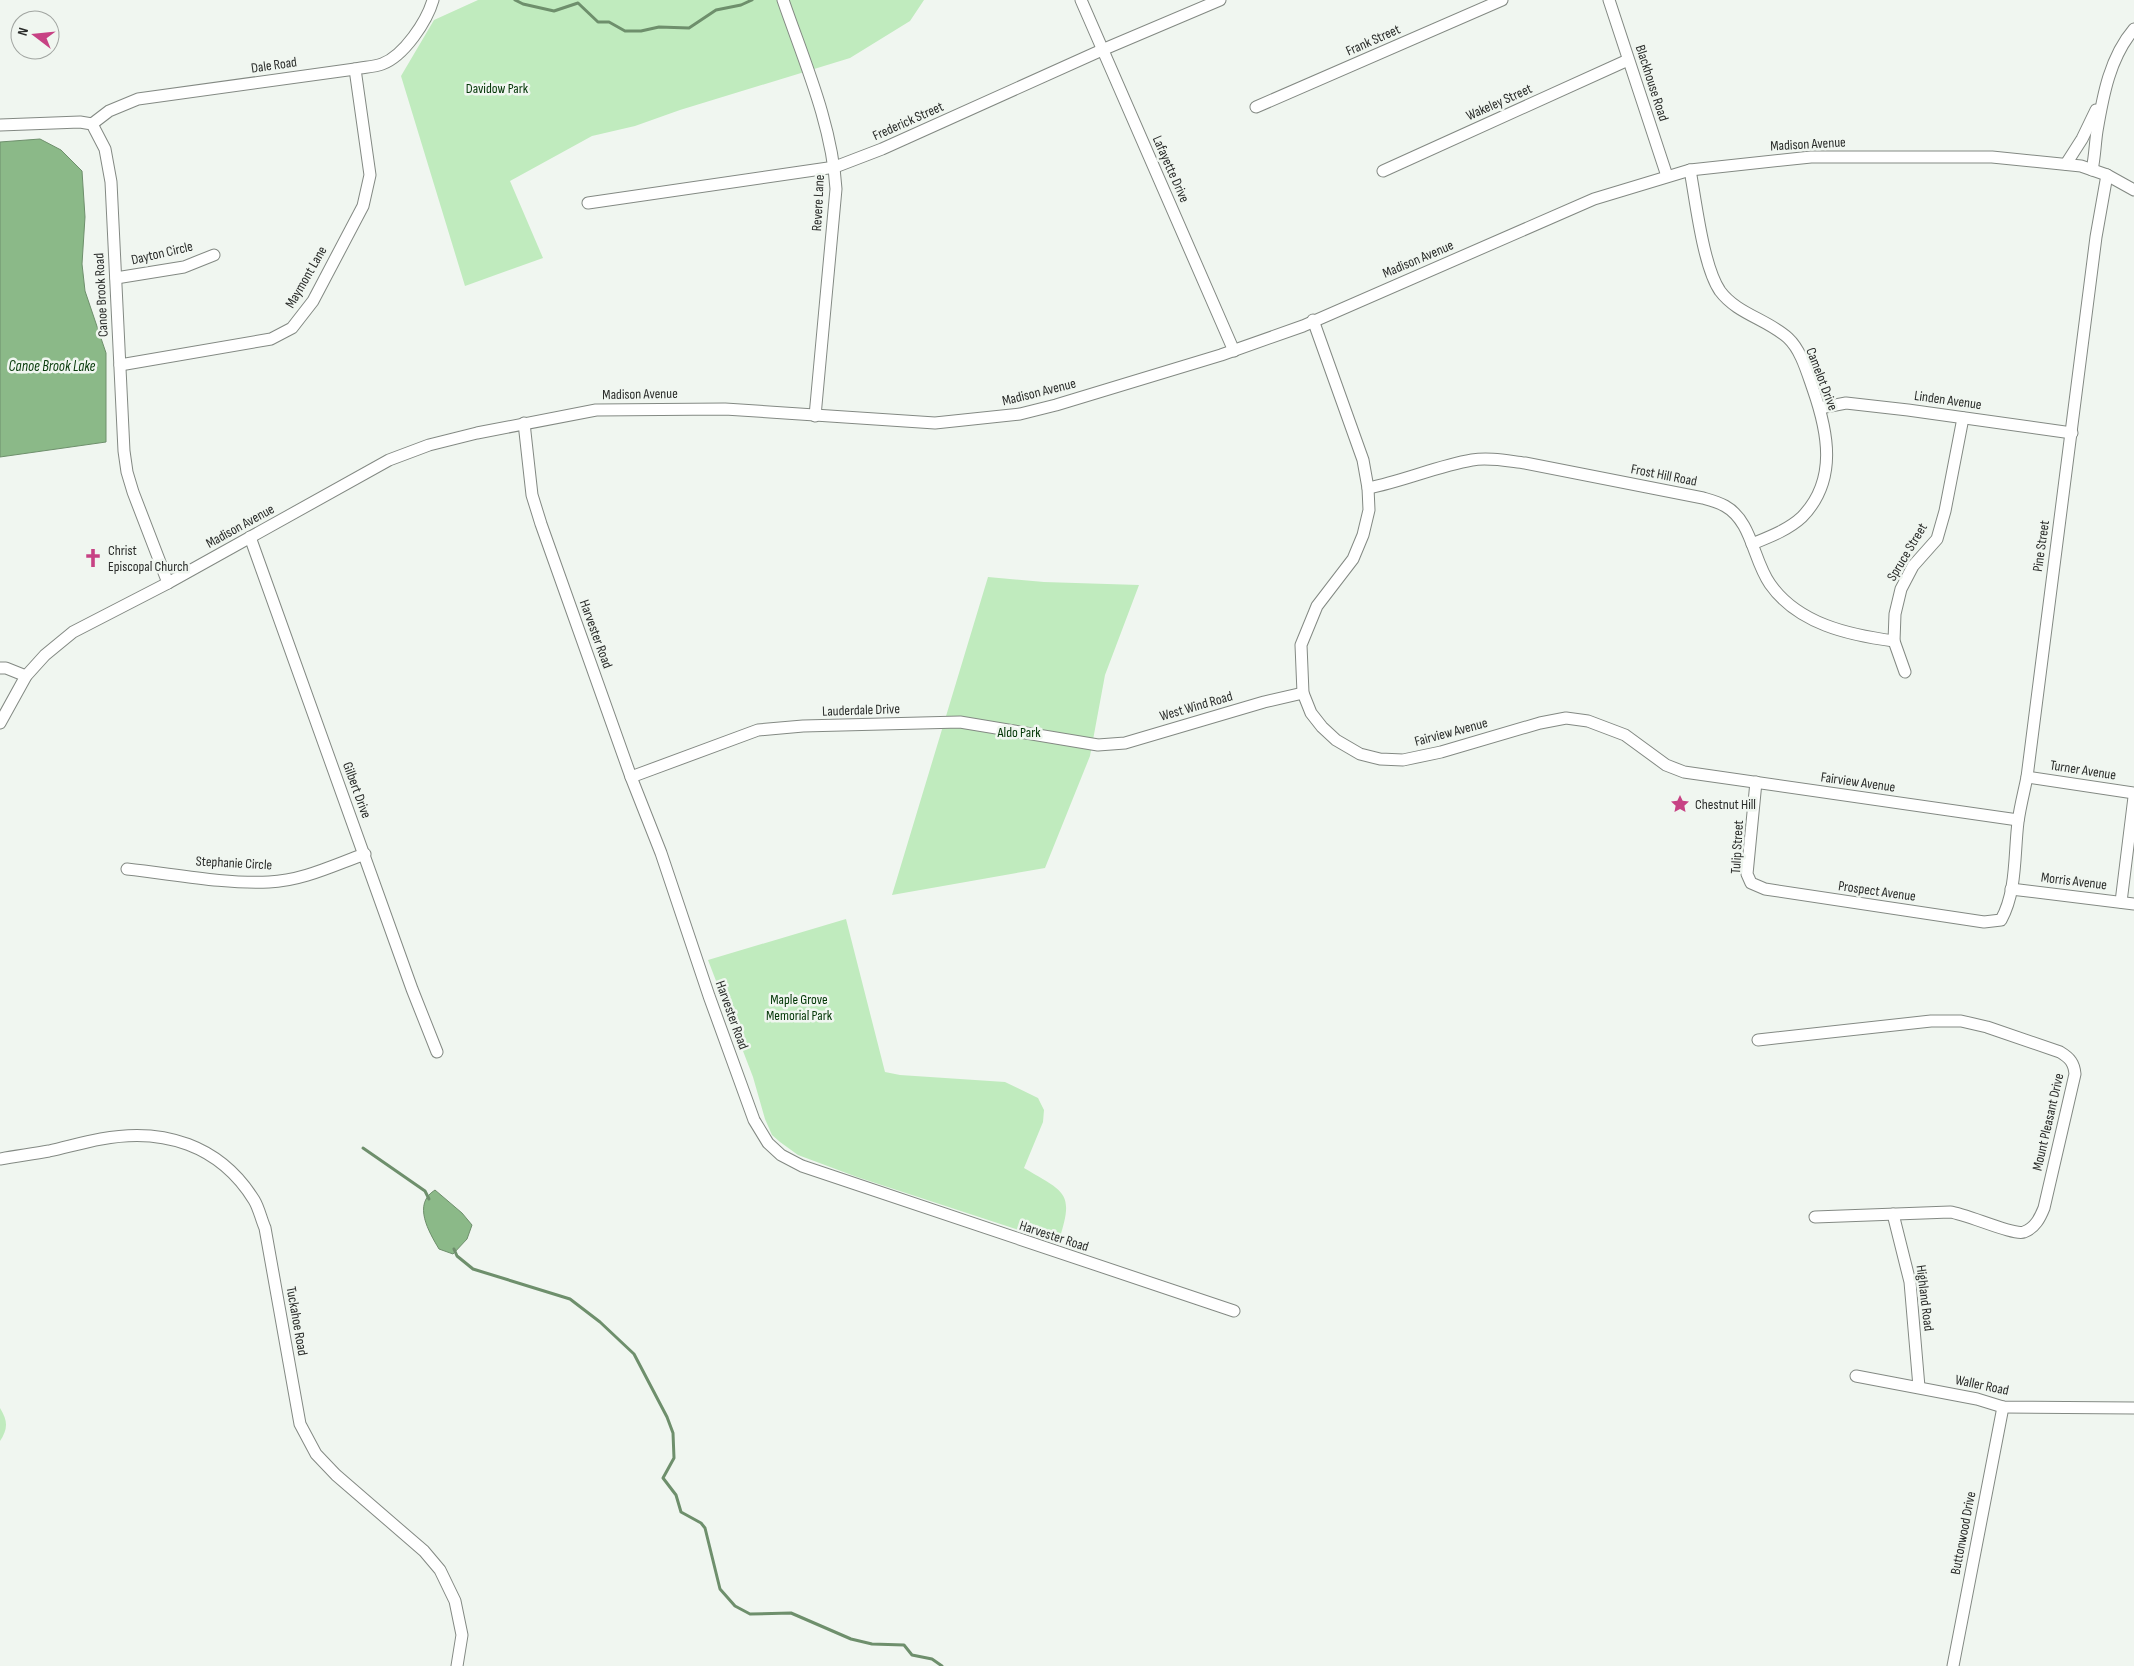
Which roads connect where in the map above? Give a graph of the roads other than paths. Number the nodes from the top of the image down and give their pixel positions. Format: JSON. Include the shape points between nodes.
{"nodes":[{"id":1,"x":433,"y":0,"type":"edge"},
{"id":2,"x":783,"y":0,"type":"edge"},
{"id":3,"x":1081,"y":0,"type":"edge"},
{"id":4,"x":1220,"y":0,"type":"edge"},
{"id":5,"x":1502,"y":0,"type":"edge"},
{"id":6,"x":1610,"y":0,"type":"edge"},
{"id":7,"x":2134,"y":29,"type":"edge"},
{"id":8,"x":1102,"y":50,"type":"junction"},
{"id":9,"x":1628,"y":60,"type":"junction"},
{"id":10,"x":355,"y":69,"type":"junction"},
{"id":11,"x":2102,"y":97,"type":"junction"},
{"id":12,"x":1256,"y":107,"type":"dead end"},
{"id":13,"x":92,"y":124,"type":"junction"},
{"id":14,"x":0,"y":125,"type":"edge"},
{"id":15,"x":2066,"y":164,"type":"junction"},
{"id":16,"x":835,"y":167,"type":"junction"},
{"id":17,"x":1690,"y":170,"type":"junction"},
{"id":18,"x":2092,"y":170,"type":"junction"},
{"id":19,"x":1383,"y":171,"type":"dead end"},
{"id":20,"x":2107,"y":175,"type":"junction"},
{"id":21,"x":1667,"y":176,"type":"junction"},
{"id":22,"x":2134,"y":190,"type":"edge"},
{"id":23,"x":588,"y":203,"type":"dead end"},
{"id":24,"x":214,"y":255,"type":"dead end"},
{"id":25,"x":116,"y":278,"type":"junction"},
{"id":26,"x":1313,"y":320,"type":"junction"},
{"id":27,"x":1234,"y":351,"type":"junction"},
{"id":28,"x":120,"y":365,"type":"junction"},
{"id":29,"x":1820,"y":408,"type":"junction"},
{"id":30,"x":815,"y":416,"type":"junction"},
{"id":31,"x":1963,"y":418,"type":"junction"},
{"id":32,"x":524,"y":423,"type":"junction"},
{"id":33,"x":2072,"y":433,"type":"junction"},
{"id":34,"x":1368,"y":488,"type":"junction"},
{"id":35,"x":250,"y":537,"type":"junction"},
{"id":36,"x":1752,"y":544,"type":"junction"},
{"id":37,"x":168,"y":583,"type":"junction"},
{"id":38,"x":1894,"y":641,"type":"junction"},
{"id":39,"x":0,"y":668,"type":"edge"},
{"id":40,"x":1906,"y":672,"type":"dead end"},
{"id":41,"x":26,"y":676,"type":"junction"},
{"id":42,"x":1303,"y":693,"type":"junction"},
{"id":43,"x":0,"y":723,"type":"edge"},
{"id":44,"x":1098,"y":746,"type":"joint"},
{"id":45,"x":2027,"y":776,"type":"junction"},
{"id":46,"x":631,"y":777,"type":"junction"},
{"id":47,"x":1756,"y":782,"type":"junction"},
{"id":48,"x":2134,"y":793,"type":"edge"},
{"id":49,"x":2134,"y":797,"type":"edge"},
{"id":50,"x":2018,"y":820,"type":"junction"},
{"id":51,"x":365,"y":854,"type":"junction"},
{"id":52,"x":127,"y":869,"type":"dead end"},
{"id":53,"x":1751,"y":883,"type":"joint"},
{"id":54,"x":2011,"y":889,"type":"junction"},
{"id":55,"x":2120,"y":902,"type":"junction"},
{"id":56,"x":2134,"y":904,"type":"edge"},
{"id":57,"x":2001,"y":920,"type":"joint"},
{"id":58,"x":1758,"y":1040,"type":"dead end"},
{"id":59,"x":437,"y":1052,"type":"dead end"},
{"id":60,"x":0,"y":1159,"type":"edge"},
{"id":61,"x":1893,"y":1214,"type":"junction"},
{"id":62,"x":1814,"y":1217,"type":"dead end"},
{"id":63,"x":1234,"y":1312,"type":"dead end"},
{"id":64,"x":1856,"y":1376,"type":"dead end"},
{"id":65,"x":1919,"y":1387,"type":"junction"},
{"id":66,"x":2003,"y":1407,"type":"junction"},
{"id":67,"x":2134,"y":1408,"type":"edge"},
{"id":68,"x":457,"y":1666,"type":"edge"},
{"id":69,"x":1953,"y":1666,"type":"edge"}],
"edges":[{"from":1,"to":10,"type":"street","name":"Dale Road","via":[[401,53],[383,64]]},
{"from":2,"to":16,"type":"street","name":"Revere Lane","via":[[830,139]]},
{"from":3,"to":8,"type":"street","name":"Lafayette Drive"},
{"from":4,"to":8,"type":"street","name":"Frederick Street"},
{"from":5,"to":12,"type":"street","name":"Frank Street"},
{"from":6,"to":9,"type":"street","name":"Blackhouse Road"},
{"from":7,"to":11,"type":"street","via":[[2124,40]]},
{"from":8,"to":16,"type":"street","name":"Frederick Street"},
{"from":8,"to":27,"type":"street","name":"Lafayette Drive"},
{"from":9,"to":19,"type":"street","name":"Wakeley Street"},
{"from":9,"to":21,"type":"street","name":"Blackhouse Road"},
{"from":10,"to":13,"type":"street","name":"Dale Road","via":[[138,99],[109,111]]},
{"from":10,"to":28,"type":"street","name":"Maymont Lane","via":[[370,168],[368,191],[313,301],[292,328],[271,339]]},
{"from":11,"to":15,"type":"street"},
{"from":11,"to":18,"type":"street"},
{"from":13,"to":14,"type":"street"},
{"from":13,"to":25,"type":"street","name":"Canoe Brook Road","via":[[102,140],[110,164]]},
{"from":15,"to":17,"type":"street","name":"Madison Avenue","via":[[1992,157],[1811,157]]},
{"from":15,"to":18,"type":"street","name":"Madison Avenue"},
{"from":16,"to":23,"type":"street","name":"Frederick Street"},
{"from":16,"to":30,"type":"street","name":"Revere Lane","via":[[836,188]]},
{"from":17,"to":21,"type":"street","name":"Madison Avenue"},
{"from":17,"to":29,"type":"street","name":"Camelot Drive","via":[[1710,273],[1721,292],[1737,308],[1789,339],[1802,359]]},
{"from":18,"to":20,"type":"street","name":"Madison Avenue"},
{"from":20,"to":22,"type":"street","name":"Madison Avenue"},
{"from":20,"to":33,"type":"street","name":"Pine Street","via":[[2096,237]]},
{"from":21,"to":26,"type":"street","name":"Madison Avenue","via":[[1594,199]]},
{"from":24,"to":25,"type":"street","name":"Dayton Circle","via":[[184,267]]},
{"from":25,"to":28,"type":"street","name":"Canoe Brook Road"},
{"from":26,"to":27,"type":"street","name":"Madison Avenue"},
{"from":26,"to":34,"type":"street","name":"Fairview Avenue","via":[[1363,460]]},
{"from":27,"to":30,"type":"street","name":"Madison Avenue","via":[[1020,414],[935,424]]},
{"from":28,"to":37,"type":"street","name":"Canoe Brook Road","via":[[127,472]]},
{"from":29,"to":31,"type":"street","name":"Linden Avenue","via":[[1846,403]]},
{"from":29,"to":36,"type":"street","name":"Camelot Drive","via":[[1828,450],[1817,497],[1801,517],[1782,531]]},
{"from":30,"to":32,"type":"street","name":"Madison Avenue","via":[[667,408],[596,410]]},
{"from":31,"to":33,"type":"street","name":"Linden Avenue"},
{"from":31,"to":38,"type":"street","name":"Spruce Street","via":[[1937,538],[1913,566],[1901,590],[1895,614]]},
{"from":32,"to":35,"type":"street","name":"Madison Avenue","via":[[429,445],[389,460]]},
{"from":32,"to":46,"type":"street","name":"Harvester Road","via":[[532,495],[540,524]]},
{"from":33,"to":45,"type":"street","name":"Pine Street"},
{"from":34,"to":36,"type":"street","name":"Frost Hill Road","via":[[1474,459],[1526,463],[1724,505],[1737,515]]},
{"from":34,"to":42,"type":"street","name":"Fairview Avenue","via":[[1369,510],[1353,559],[1316,606],[1306,632],[1302,645]]},
{"from":35,"to":37,"type":"street","name":"Madison Avenue"},
{"from":35,"to":51,"type":"street","name":"Gilbert Drive"},
{"from":36,"to":38,"type":"street","name":"Frost Hill Road","via":[[1770,584],[1808,618],[1852,633]]},
{"from":37,"to":41,"type":"street","name":"Madison Avenue","via":[[73,632],[45,654]]},
{"from":38,"to":40,"type":"street","name":"Spruce Street"},
{"from":39,"to":41,"type":"street"},
{"from":41,"to":43,"type":"street","name":"Madison Avenue"},
{"from":42,"to":44,"type":"street","name":"West Wind Road","via":[[1125,743]]},
{"from":42,"to":47,"type":"street","name":"Fairview Avenue","via":[[1310,713],[1336,740],[1360,754],[1380,759],[1403,760],[1441,752],[1566,718],[1604,725],[1625,735],[1666,766],[1684,772]]},
{"from":44,"to":46,"type":"street","name":"Lauderdale Drive","via":[[960,722],[803,726],[758,730]]},
{"from":45,"to":48,"type":"street","name":"Turner Avenue"},
{"from":45,"to":50,"type":"street","name":"Pine Street"},
{"from":46,"to":63,"type":"street","name":"Harvester Road","via":[[661,853],[754,1120],[768,1143],[781,1155],[802,1166]]},
{"from":47,"to":50,"type":"street","name":"Fairview Avenue"},
{"from":47,"to":53,"type":"street","name":"Tulip Street","via":[[1748,874]]},
{"from":49,"to":55,"type":"street"},
{"from":50,"to":54,"type":"street","name":"Pine Street"},
{"from":51,"to":52,"type":"street","name":"Stephanie Circle","via":[[308,875],[270,882]]},
{"from":51,"to":59,"type":"street","name":"Gilbert Drive"},
{"from":53,"to":57,"type":"street","name":"Prospect Avenue","via":[[1765,889],[1984,922]]},
{"from":54,"to":55,"type":"street","name":"Morris Avenue"},
{"from":54,"to":57,"type":"street","name":"Pine Street"},
{"from":55,"to":56,"type":"street","name":"Morris Avenue"},
{"from":58,"to":61,"type":"street","name":"Mount Pleasant Drive","via":[[1931,1020],[1961,1021],[2060,1052],[2075,1065],[2076,1074],[2039,1220],[2019,1233],[1959,1213]]},
{"from":60,"to":68,"type":"street","name":"Tuckahoe Road","via":[[103,1138],[149,1136],[179,1140],[202,1149],[243,1185],[255,1202],[265,1228],[300,1424],[316,1454],[333,1472],[424,1551],[440,1570],[455,1601],[462,1634]]},
{"from":61,"to":62,"type":"street","name":"Mount Pleasant Drive"},
{"from":61,"to":65,"type":"street","name":"Highland Road","via":[[1910,1282]]},
{"from":64,"to":65,"type":"street","name":"Waller Road"},
{"from":65,"to":66,"type":"street","name":"Waller Road"},
{"from":66,"to":67,"type":"street","name":"Waller Road"},
{"from":66,"to":69,"type":"street","name":"Buttonwood Drive"}]}
